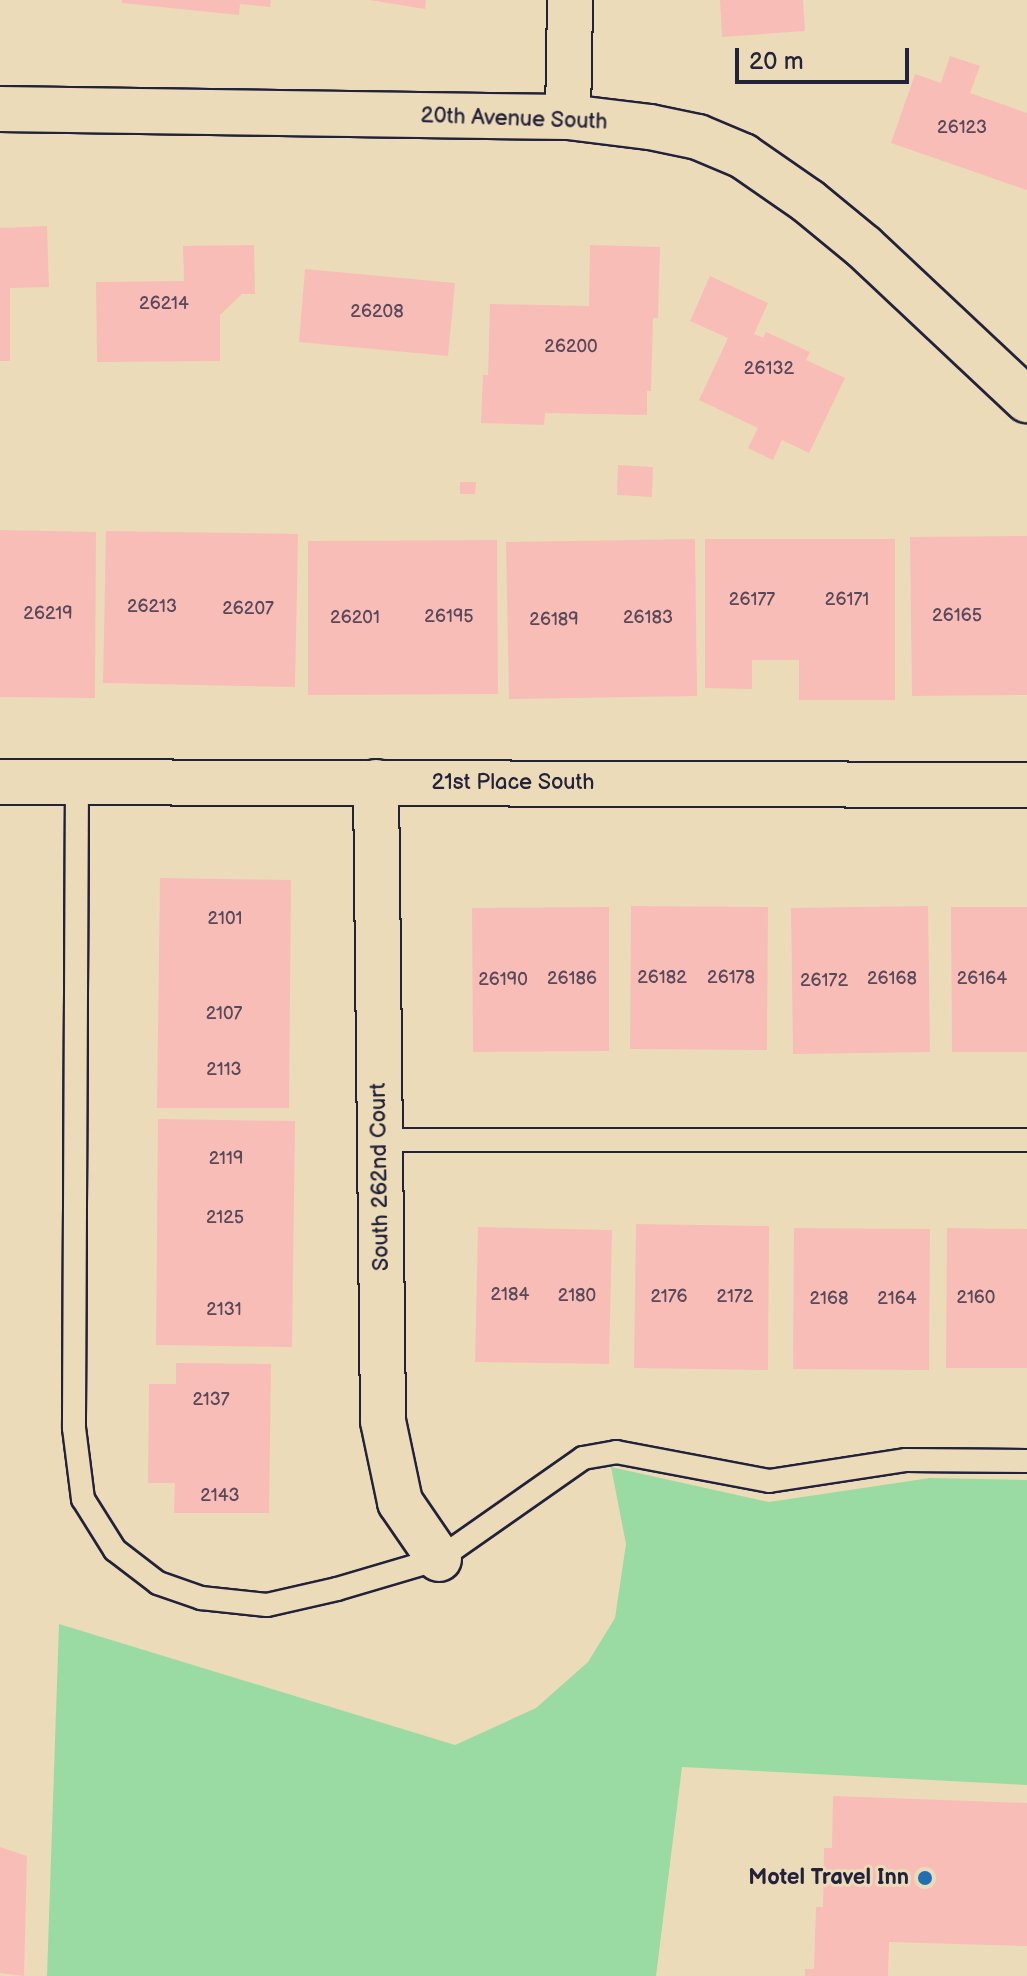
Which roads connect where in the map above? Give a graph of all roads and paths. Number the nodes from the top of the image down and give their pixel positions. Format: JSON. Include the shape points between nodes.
{"nodes":[{"id":1,"x":570,"y":0,"type":"edge"},
{"id":2,"x":0,"y":109,"type":"edge"},
{"id":3,"x":568,"y":117,"type":"junction"},
{"id":4,"x":1027,"y":400,"type":"edge"},
{"id":5,"x":77,"y":781,"type":"junction"},
{"id":6,"x":0,"y":782,"type":"edge"},
{"id":7,"x":376,"y":782,"type":"junction"},
{"id":8,"x":1027,"y":785,"type":"edge"},
{"id":9,"x":380,"y":1140,"type":"junction"},
{"id":10,"x":1027,"y":1140,"type":"edge"},
{"id":11,"x":1027,"y":1461,"type":"edge"},
{"id":12,"x":439,"y":1559,"type":"junction"}],
"edges":[{"from":1,"to":3,"type":"street"},
{"from":2,"to":3,"type":"street","name":"20th Avenue South"},
{"from":3,"to":4,"type":"street","name":"20th Avenue South","via":[[698,137],[764,169],[864,247]]},
{"from":5,"to":6,"type":"street","name":"21st Place South"},
{"from":5,"to":7,"type":"street","name":"21st Place South"},
{"from":5,"to":12,"type":"lane","via":[[74,1428],[83,1499],[115,1550],[158,1583],[201,1598],[267,1605]]},
{"from":7,"to":8,"type":"street","name":"21st Place South"},
{"from":7,"to":9,"type":"street","name":"South 262nd Court"},
{"from":9,"to":10,"type":"lane"},
{"from":9,"to":12,"type":"street","name":"South 262nd Court","via":[[383,1421],[400,1502]]},
{"from":11,"to":12,"type":"lane","via":[[906,1460],[769,1481],[616,1452],[583,1458]]}]}
